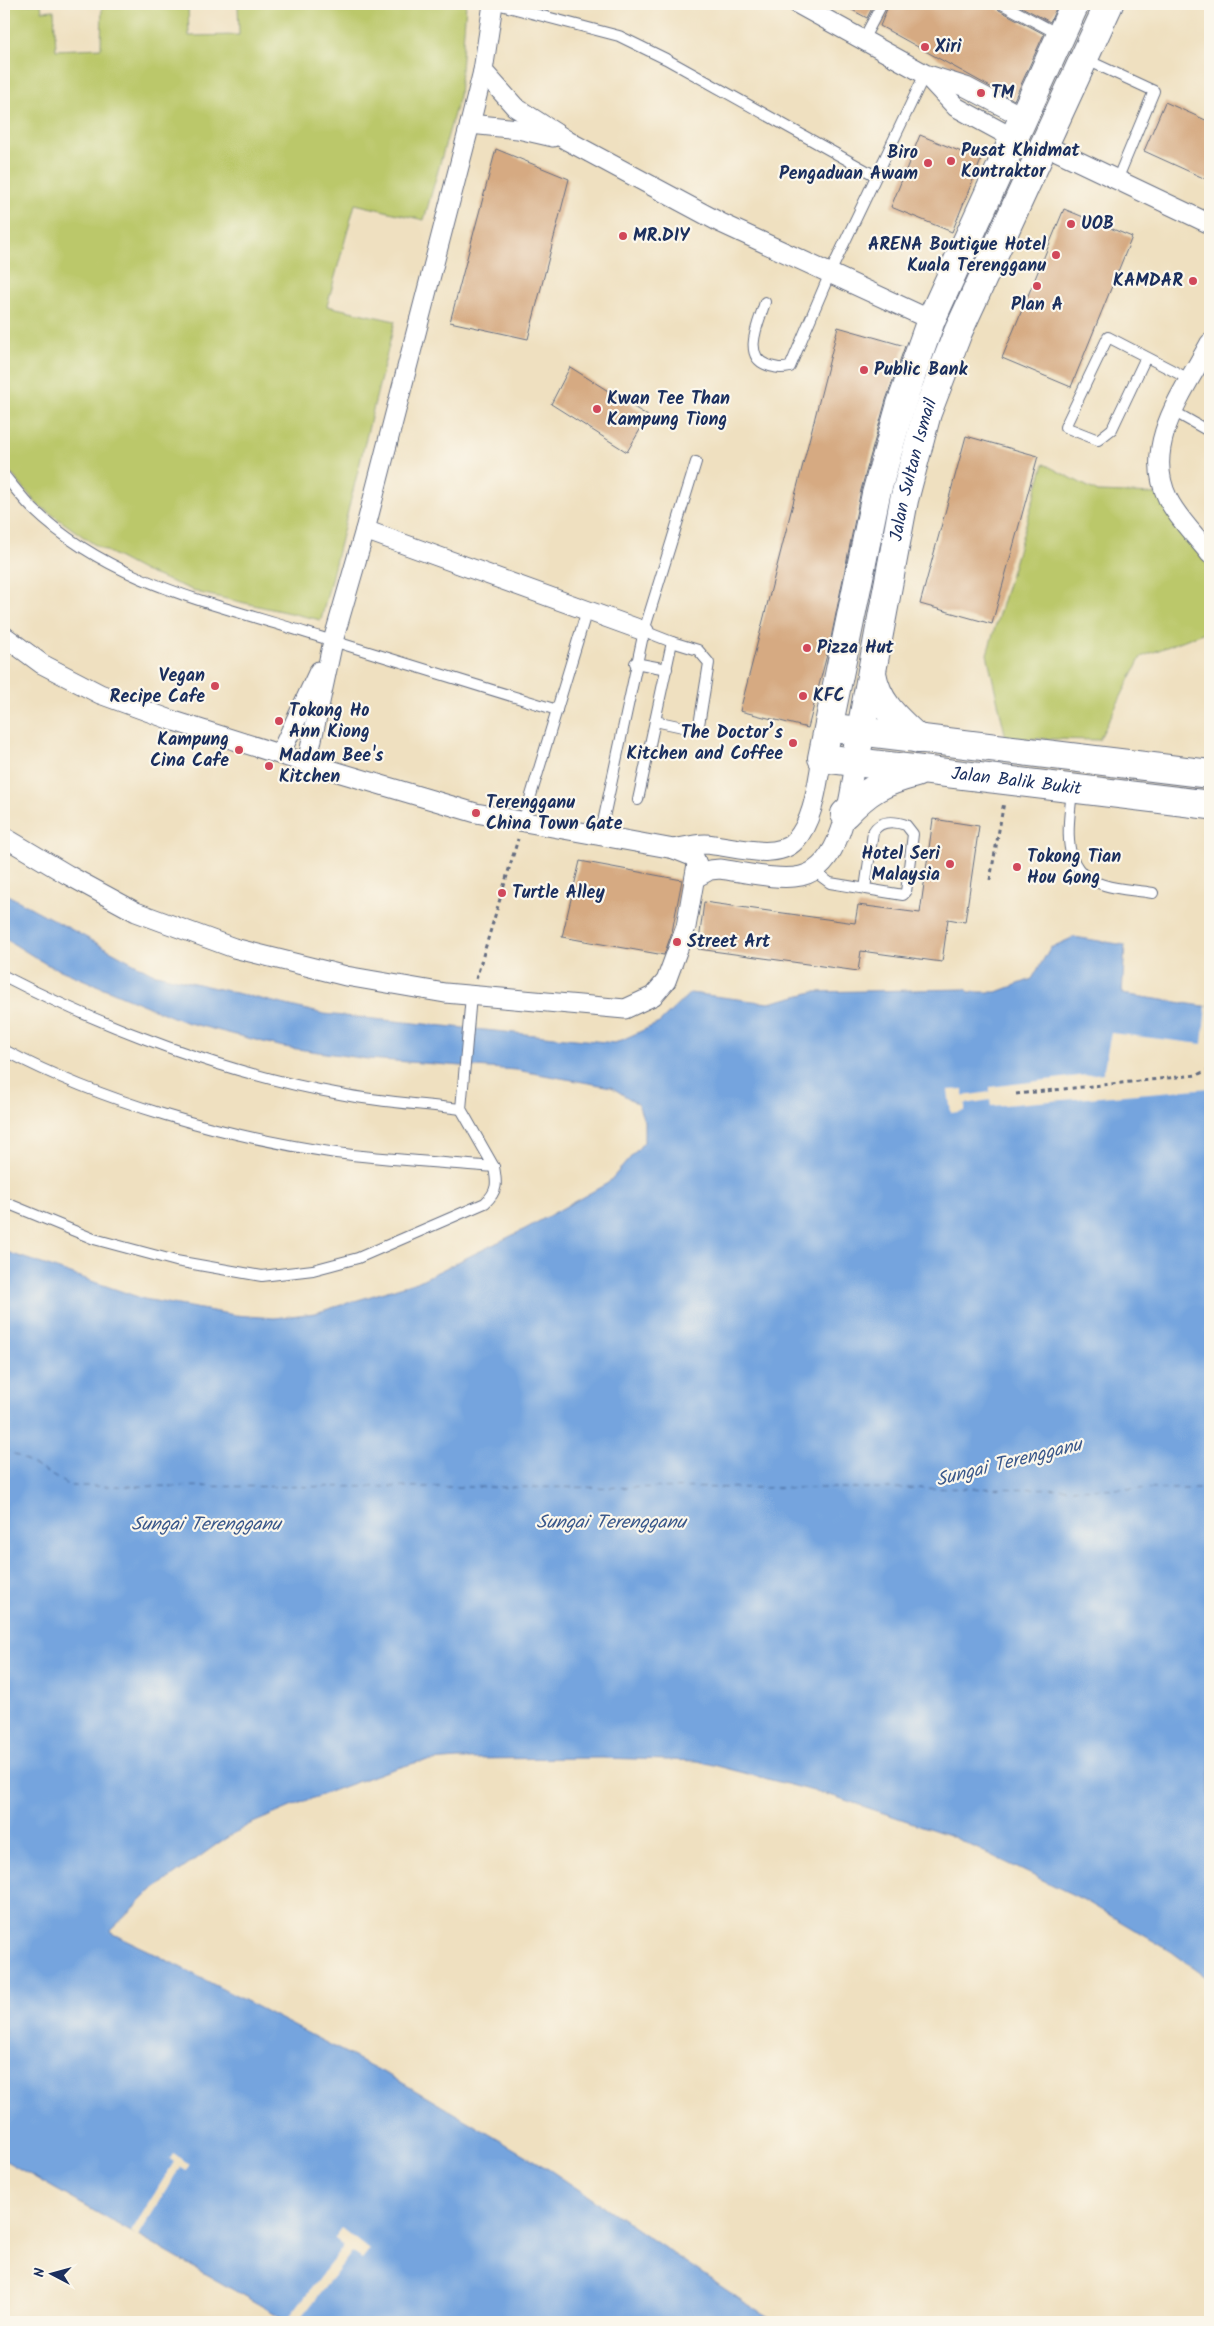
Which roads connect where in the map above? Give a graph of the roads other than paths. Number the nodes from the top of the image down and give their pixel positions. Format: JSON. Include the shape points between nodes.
{"nodes":[{"id":1,"x":493,"y":4,"type":"edge"},
{"id":2,"x":497,"y":4,"type":"edge"},
{"id":3,"x":798,"y":4,"type":"edge"},
{"id":4,"x":882,"y":4,"type":"edge"},
{"id":5,"x":1002,"y":4,"type":"edge"},
{"id":6,"x":1074,"y":4,"type":"edge"},
{"id":7,"x":1109,"y":4,"type":"edge"},
{"id":8,"x":1060,"y":35,"type":"junction"},
{"id":9,"x":863,"y":40,"type":"junction"},
{"id":10,"x":1084,"y":58,"type":"junction"},
{"id":11,"x":483,"y":71,"type":"junction"},
{"id":12,"x":925,"y":74,"type":"junction"},
{"id":13,"x":470,"y":124,"type":"junction"},
{"id":14,"x":1018,"y":128,"type":"junction"},
{"id":15,"x":568,"y":141,"type":"junction"},
{"id":16,"x":1044,"y":145,"type":"junction"},
{"id":17,"x":876,"y":176,"type":"junction"},
{"id":18,"x":1117,"y":180,"type":"junction"},
{"id":19,"x":1210,"y":224,"type":"edge"},
{"id":20,"x":830,"y":273,"type":"junction"},
{"id":21,"x":765,"y":302,"type":"dead end"},
{"id":22,"x":931,"y":320,"type":"junction"},
{"id":23,"x":1210,"y":343,"type":"edge"},
{"id":24,"x":1146,"y":357,"type":"junction"},
{"id":25,"x":1191,"y":380,"type":"junction"},
{"id":26,"x":1173,"y":412,"type":"junction"},
{"id":27,"x":1210,"y":432,"type":"edge"},
{"id":28,"x":696,"y":462,"type":"dead end"},
{"id":29,"x":4,"y":475,"type":"edge"},
{"id":30,"x":365,"y":530,"type":"junction"},
{"id":31,"x":1210,"y":554,"type":"edge"},
{"id":32,"x":587,"y":610,"type":"junction"},
{"id":33,"x":644,"y":630,"type":"junction"},
{"id":34,"x":4,"y":636,"type":"edge"},
{"id":35,"x":333,"y":641,"type":"junction"},
{"id":36,"x":672,"y":642,"type":"junction"},
{"id":37,"x":636,"y":663,"type":"junction"},
{"id":38,"x":667,"y":669,"type":"junction"},
{"id":39,"x":872,"y":673,"type":"junction"},
{"id":40,"x":557,"y":710,"type":"junction"},
{"id":41,"x":655,"y":721,"type":"junction"},
{"id":42,"x":829,"y":726,"type":"junction"},
{"id":43,"x":861,"y":732,"type":"junction"},
{"id":44,"x":918,"y":739,"type":"junction"},
{"id":45,"x":280,"y":754,"type":"junction"},
{"id":46,"x":822,"y":758,"type":"junction"},
{"id":47,"x":856,"y":762,"type":"junction"},
{"id":48,"x":307,"y":763,"type":"junction"},
{"id":49,"x":924,"y":770,"type":"junction"},
{"id":50,"x":1210,"y":774,"type":"edge"},
{"id":51,"x":1072,"y":787,"type":"junction"},
{"id":52,"x":638,"y":800,"type":"dead end"},
{"id":53,"x":1210,"y":805,"type":"edge"},
{"id":54,"x":845,"y":814,"type":"junction"},
{"id":55,"x":523,"y":822,"type":"junction"},
{"id":56,"x":600,"y":836,"type":"junction"},
{"id":57,"x":4,"y":837,"type":"edge"},
{"id":58,"x":674,"y":849,"type":"junction"},
{"id":59,"x":815,"y":872,"type":"junction"},
{"id":60,"x":695,"y":878,"type":"junction"},
{"id":61,"x":865,"y":889,"type":"junction"},
{"id":62,"x":1153,"y":893,"type":"dead end"},
{"id":63,"x":4,"y":976,"type":"edge"},
{"id":64,"x":471,"y":996,"type":"junction"},
{"id":65,"x":4,"y":1050,"type":"edge"},
{"id":66,"x":461,"y":1109,"type":"junction"},
{"id":67,"x":494,"y":1167,"type":"junction"},
{"id":68,"x":4,"y":1202,"type":"edge"}],
"edges":[{"from":1,"to":11,"type":"street"},
{"from":2,"to":17,"type":"lane","via":[[618,36],[666,59]]},
{"from":3,"to":9,"type":"street"},
{"from":4,"to":9,"type":"lane"},
{"from":5,"to":8,"type":"lane"},
{"from":6,"to":8,"type":"main road","name":"Jalan Sultan Ismail"},
{"from":7,"to":10,"type":"main road","name":"Jalan Sultan Ismail"},
{"from":8,"to":14,"type":"main road","name":"Jalan Sultan Ismail"},
{"from":9,"to":12,"type":"street"},
{"from":10,"to":16,"type":"main road","name":"Jalan Sultan Ismail"},
{"from":10,"to":18,"type":"lane","via":[[1154,91]]},
{"from":11,"to":13,"type":"street"},
{"from":11,"to":15,"type":"street","via":[[515,107]]},
{"from":12,"to":14,"type":"street","via":[[956,107]]},
{"from":12,"to":17,"type":"lane"},
{"from":13,"to":15,"type":"street","via":[[518,129]]},
{"from":13,"to":30,"type":"street"},
{"from":14,"to":22,"type":"main road","name":"Jalan Sultan Ismail"},
{"from":15,"to":20,"type":"street","via":[[721,223]]},
{"from":16,"to":18,"type":"street"},
{"from":16,"to":39,"type":"main road","name":"Jalan Sultan Ismail","via":[[958,332],[927,413],[904,500]]},
{"from":17,"to":20,"type":"lane"},
{"from":18,"to":19,"type":"street"},
{"from":20,"to":21,"type":"lane","via":[[790,367],[780,369],[762,363],[752,348]]},
{"from":20,"to":22,"type":"street"},
{"from":22,"to":42,"type":"main road","name":"Jalan Sultan Ismail","via":[[900,404],[876,494]]},
{"from":23,"to":25,"type":"street"},
{"from":24,"to":24,"type":"lane","via":[[1112,429],[1098,440],[1065,427],[1108,337]]},
{"from":24,"to":25,"type":"lane"},
{"from":25,"to":26,"type":"street"},
{"from":26,"to":27,"type":"lane"},
{"from":26,"to":31,"type":"street","via":[[1162,439],[1160,481],[1169,501]]},
{"from":28,"to":33,"type":"lane"},
{"from":29,"to":35,"type":"lane","via":[[33,509],[106,562],[186,596]]},
{"from":30,"to":32,"type":"street"},
{"from":30,"to":35,"type":"street"},
{"from":32,"to":33,"type":"street"},
{"from":32,"to":40,"type":"lane"},
{"from":33,"to":36,"type":"lane"},
{"from":33,"to":37,"type":"lane"},
{"from":34,"to":45,"type":"street","via":[[42,664],[100,694]]},
{"from":35,"to":40,"type":"lane"},
{"from":35,"to":45,"type":"street"},
{"from":35,"to":48,"type":"street"},
{"from":36,"to":38,"type":"lane"},
{"from":36,"to":41,"type":"lane","via":[[698,650],[709,663],[699,725],[692,728]]},
{"from":37,"to":38,"type":"lane"},
{"from":37,"to":56,"type":"lane"},
{"from":38,"to":41,"type":"lane"},
{"from":39,"to":43,"type":"main road","name":"Jalan Sultan Ismail"},
{"from":39,"to":44,"type":"main road","via":[[875,689],[893,717]]},
{"from":40,"to":55,"type":"lane"},
{"from":41,"to":52,"type":"lane"},
{"from":42,"to":43,"type":"main road","name":"Jalan Balik Bukit"},
{"from":42,"to":46,"type":"main road","name":"Jalan Sultan Ismail"},
{"from":43,"to":44,"type":"main road","name":"Jalan Balik Bukit"},
{"from":43,"to":47,"type":"main road","name":"Jalan Sultan Ismail"},
{"from":44,"to":50,"type":"main road","name":"Jalan Balik Bukit"},
{"from":45,"to":48,"type":"street"},
{"from":46,"to":47,"type":"main road","name":"Jalan Balik Bukit"},
{"from":46,"to":58,"type":"street","via":[[807,821],[794,842],[782,849],[765,852],[704,844]]},
{"from":47,"to":49,"type":"main road","name":"Jalan Balik Bukit"},
{"from":47,"to":54,"type":"street"},
{"from":48,"to":55,"type":"street","via":[[476,813]]},
{"from":49,"to":51,"type":"main road","name":"Jalan Balik Bukit"},
{"from":49,"to":54,"type":"main road","via":[[877,786],[864,794]]},
{"from":51,"to":53,"type":"main road","name":"Jalan Balik Bukit"},
{"from":51,"to":62,"type":"lane","via":[[1067,838],[1070,854],[1079,870],[1104,886]]},
{"from":54,"to":59,"type":"street","via":[[828,859]]},
{"from":55,"to":56,"type":"street"},
{"from":56,"to":58,"type":"street"},
{"from":57,"to":64,"type":"street","via":[[136,912],[234,948],[346,976]]},
{"from":58,"to":60,"type":"street","via":[[694,857],[697,864]]},
{"from":59,"to":60,"type":"street","via":[[786,877],[720,869]]},
{"from":59,"to":61,"type":"lane","via":[[830,883]]},
{"from":60,"to":64,"type":"street","via":[[686,927],[666,981],[653,996],[624,1009]]},
{"from":61,"to":61,"type":"lane","via":[[876,827],[887,822],[906,825],[913,834],[906,892],[903,895]]},
{"from":63,"to":66,"type":"lane","via":[[62,1006],[158,1043],[253,1074],[340,1095]]},
{"from":64,"to":66,"type":"lane"},
{"from":65,"to":67,"type":"lane","via":[[38,1068],[134,1104],[238,1134],[336,1153]]},
{"from":66,"to":67,"type":"lane"},
{"from":67,"to":68,"type":"lane","via":[[498,1186],[485,1203],[358,1258],[313,1270],[262,1276],[176,1262],[94,1239]]}]}
